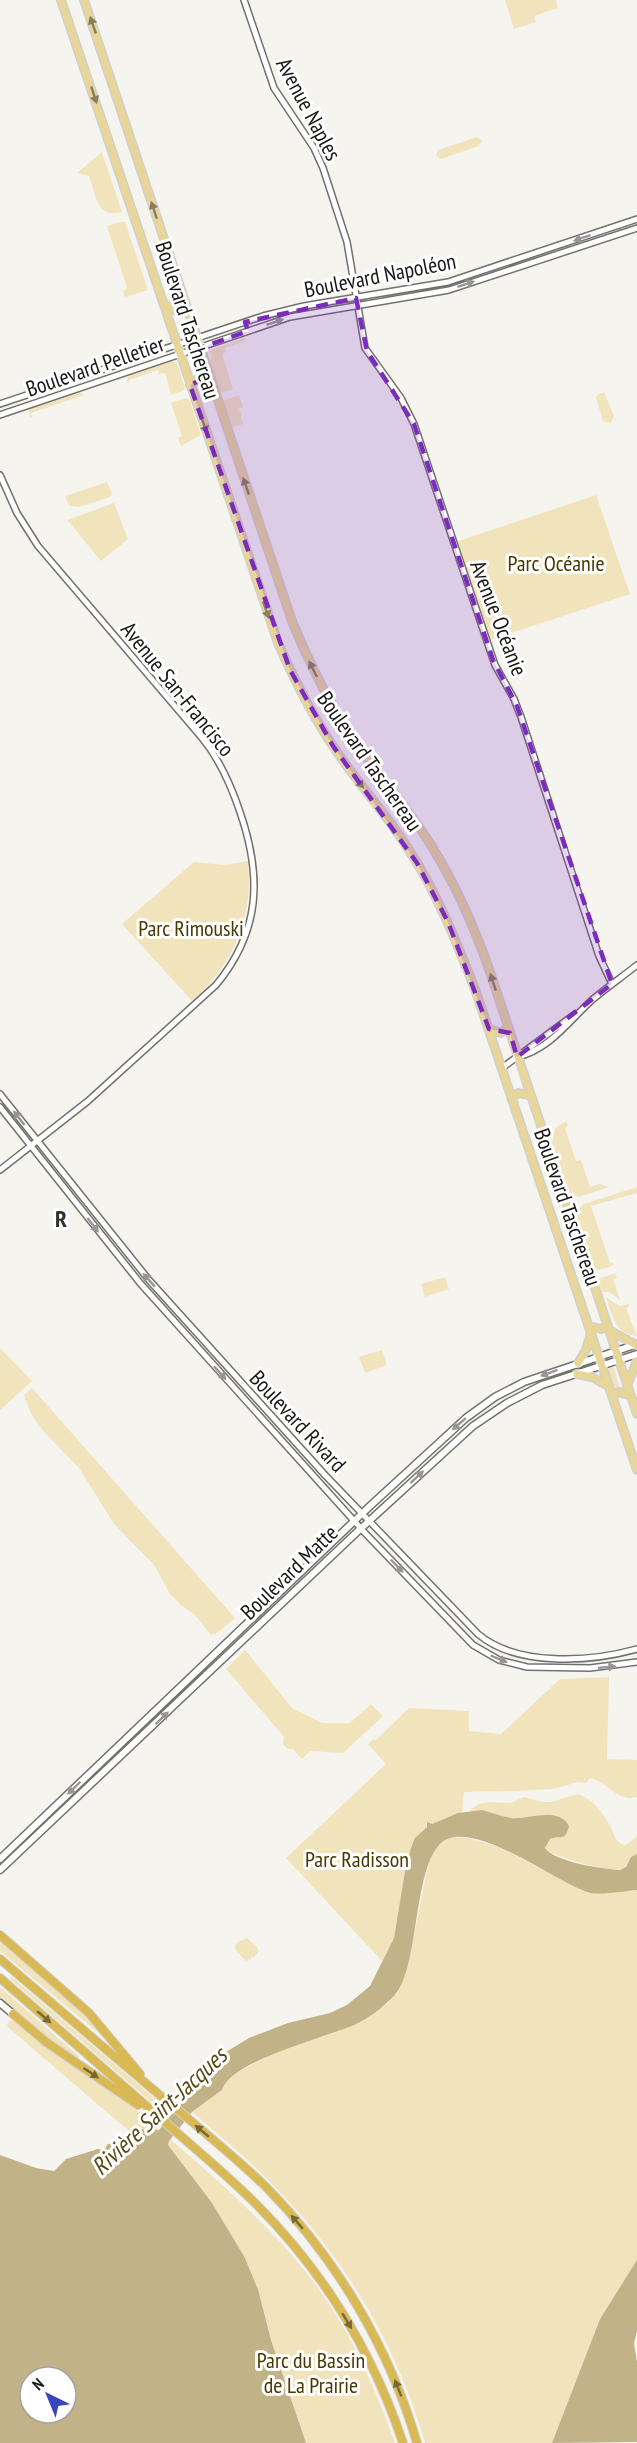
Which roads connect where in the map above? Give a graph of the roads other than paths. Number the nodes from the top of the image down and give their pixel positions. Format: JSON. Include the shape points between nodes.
{"nodes":[{"id":1,"x":61,"y":0,"type":"edge"},
{"id":2,"x":84,"y":0,"type":"edge"},
{"id":3,"x":244,"y":0,"type":"edge"},
{"id":4,"x":637,"y":219,"type":"edge"},
{"id":5,"x":637,"y":228,"type":"edge"},
{"id":6,"x":356,"y":298,"type":"junction"},
{"id":7,"x":163,"y":303,"type":"junction"},
{"id":8,"x":357,"y":305,"type":"junction"},
{"id":9,"x":186,"y":306,"type":"junction"},
{"id":10,"x":245,"y":322,"type":"junction"},
{"id":11,"x":248,"y":331,"type":"junction"},
{"id":12,"x":196,"y":338,"type":"junction"},
{"id":13,"x":177,"y":345,"type":"junction"},
{"id":14,"x":200,"y":348,"type":"junction"},
{"id":15,"x":180,"y":355,"type":"junction"},
{"id":16,"x":118,"y":365,"type":"junction"},
{"id":17,"x":121,"y":375,"type":"junction"},
{"id":18,"x":211,"y":381,"type":"junction"},
{"id":19,"x":190,"y":385,"type":"junction"},
{"id":20,"x":42,"y":390,"type":"junction"},
{"id":21,"x":45,"y":400,"type":"junction"},
{"id":22,"x":0,"y":404,"type":"edge"},
{"id":23,"x":0,"y":415,"type":"edge"},
{"id":24,"x":0,"y":475,"type":"edge"},
{"id":25,"x":637,"y":965,"type":"edge"},
{"id":26,"x":612,"y":984,"type":"junction"},
{"id":27,"x":508,"y":1027,"type":"junction"},
{"id":28,"x":489,"y":1029,"type":"junction"},
{"id":29,"x":517,"y":1056,"type":"junction"},
{"id":30,"x":502,"y":1068,"type":"junction"},
{"id":31,"x":0,"y":1094,"type":"edge"},
{"id":32,"x":530,"y":1095,"type":"junction"},
{"id":33,"x":511,"y":1098,"type":"junction"},
{"id":34,"x":0,"y":1107,"type":"edge"},
{"id":35,"x":37,"y":1141,"type":"junction"},
{"id":36,"x":31,"y":1146,"type":"junction"},
{"id":37,"x":0,"y":1170,"type":"edge"},
{"id":38,"x":608,"y":1328,"type":"junction"},
{"id":39,"x":590,"y":1330,"type":"junction"},
{"id":40,"x":637,"y":1345,"type":"edge"},
{"id":41,"x":616,"y":1351,"type":"junction"},
{"id":42,"x":637,"y":1354,"type":"edge"},
{"id":43,"x":599,"y":1356,"type":"junction"},
{"id":44,"x":619,"y":1360,"type":"junction"},
{"id":45,"x":637,"y":1361,"type":"edge"},
{"id":46,"x":578,"y":1362,"type":"junction"},
{"id":47,"x":602,"y":1365,"type":"junction"},
{"id":48,"x":577,"y":1374,"type":"junction"},
{"id":49,"x":627,"y":1385,"type":"junction"},
{"id":50,"x":609,"y":1386,"type":"junction"},
{"id":51,"x":612,"y":1396,"type":"junction"},
{"id":52,"x":631,"y":1396,"type":"junction"},
{"id":53,"x":637,"y":1414,"type":"edge"},
{"id":54,"x":637,"y":1470,"type":"edge"},
{"id":55,"x":362,"y":1514,"type":"junction"},
{"id":56,"x":355,"y":1520,"type":"junction"},
{"id":57,"x":370,"y":1521,"type":"junction"},
{"id":58,"x":361,"y":1528,"type":"junction"},
{"id":59,"x":637,"y":1649,"type":"edge"},
{"id":60,"x":637,"y":1662,"type":"edge"},
{"id":61,"x":0,"y":1859,"type":"edge"},
{"id":62,"x":0,"y":1870,"type":"edge"},
{"id":63,"x":0,"y":1935,"type":"edge"},
{"id":64,"x":0,"y":1959,"type":"edge"},
{"id":65,"x":0,"y":1978,"type":"edge"},
{"id":66,"x":0,"y":2003,"type":"edge"},
{"id":67,"x":13,"y":2014,"type":"joint"},
{"id":68,"x":148,"y":2085,"type":"junction"},
{"id":69,"x":164,"y":2122,"type":"junction"},
{"id":70,"x":403,"y":2443,"type":"edge"},
{"id":71,"x":417,"y":2443,"type":"edge"}],
"edges":[{"from":1,"to":7,"type":"main road","name":"Boulevard Taschereau","one_way":true},
{"from":9,"to":2,"type":"main road","name":"Boulevard Taschereau","one_way":true},
{"from":3,"to":6,"type":"street","name":"Avenue Naples","via":[[273,85],[323,168],[347,242]]},
{"from":4,"to":6,"type":"street","name":"Boulevard Napoléon","one_way":true,"via":[[448,282]]},
{"from":8,"to":5,"type":"street","name":"Boulevard Napoléon","one_way":true,"via":[[449,290]]},
{"from":6,"to":8,"type":"street","name":"Avenue Naples"},
{"from":6,"to":10,"type":"street","name":"Boulevard Napoléon","via":[[297,307]]},
{"from":7,"to":9,"type":"main road","via":[[178,312]]},
{"from":7,"to":13,"type":"main road","name":"Boulevard Taschereau"},
{"from":11,"to":8,"type":"street","name":"Boulevard Napoléon","one_way":true,"via":[[297,315]]},
{"from":8,"to":26,"type":"street","name":"Avenue Océanie","via":[[367,351],[401,398],[414,424],[493,660],[517,706],[599,956]]},
{"from":9,"to":12,"type":"main road","name":"Boulevard Taschereau"},
{"from":10,"to":11,"type":"street"},
{"from":10,"to":12,"type":"street","name":"Boulevard Napoléon"},
{"from":11,"to":14,"type":"street","name":"Boulevard Napoléon"},
{"from":12,"to":13,"type":"street","name":"Boulevard Pelletier"},
{"from":12,"to":14,"type":"main road","name":"Boulevard Taschereau"},
{"from":13,"to":15,"type":"main road","name":"Boulevard Taschereau"},
{"from":13,"to":16,"type":"street","name":"Boulevard Pelletier"},
{"from":14,"to":15,"type":"street","name":"Boulevard Pelletier"},
{"from":14,"to":18,"type":"main road","name":"Boulevard Taschereau"},
{"from":15,"to":17,"type":"street","name":"Boulevard Pelletier"},
{"from":15,"to":19,"type":"main road","name":"Boulevard Taschereau"},
{"from":16,"to":17,"type":"street"},
{"from":16,"to":20,"type":"street","name":"Boulevard Pelletier"},
{"from":17,"to":21,"type":"street","name":"Boulevard Pelletier"},
{"from":18,"to":19,"type":"main road","via":[[198,379]]},
{"from":27,"to":18,"type":"main road","name":"Boulevard Taschereau","one_way":true,"via":[[478,939],[446,870],[344,725],[308,660]]},
{"from":19,"to":28,"type":"main road","name":"Boulevard Taschereau","one_way":true,"via":[[287,664],[333,747],[424,875],[451,929]]},
{"from":20,"to":21,"type":"street"},
{"from":20,"to":22,"type":"street","name":"Boulevard Pelletier"},
{"from":21,"to":23,"type":"street","name":"Boulevard Pelletier"},
{"from":24,"to":35,"type":"street","name":"Avenue San-Francisco","via":[[38,546],[211,750],[234,795],[254,868],[250,922],[239,950],[219,980],[88,1101]]},
{"from":25,"to":26,"type":"street"},
{"from":26,"to":29,"type":"street","via":[[567,1026],[531,1053]]},
{"from":27,"to":28,"type":"main road","via":[[501,1033]]},
{"from":27,"to":29,"type":"main road","name":"Boulevard Taschereau"},
{"from":28,"to":30,"type":"main road","name":"Boulevard Taschereau"},
{"from":29,"to":30,"type":"street"},
{"from":29,"to":32,"type":"main road","name":"Boulevard Taschereau"},
{"from":30,"to":33,"type":"main road","name":"Boulevard Taschereau"},
{"from":35,"to":31,"type":"street","name":"Boulevard Rivard","one_way":true},
{"from":32,"to":33,"type":"main road","via":[[518,1093]]},
{"from":32,"to":38,"type":"main road","name":"Boulevard Taschereau"},
{"from":33,"to":39,"type":"main road","name":"Boulevard Taschereau"},
{"from":34,"to":36,"type":"street","name":"Boulevard Rivard"},
{"from":35,"to":36,"type":"street","name":"Avenue San-Francisco"},
{"from":55,"to":35,"type":"street","name":"Boulevard Rivard","one_way":true,"via":[[149,1280]]},
{"from":36,"to":37,"type":"street","name":"Avenue San-Francisco"},
{"from":36,"to":56,"type":"street","name":"Boulevard Rivard","one_way":true,"via":[[142,1286]]},
{"from":38,"to":39,"type":"main road"},
{"from":38,"to":40,"type":"main road"},
{"from":38,"to":41,"type":"main road","name":"Boulevard Taschereau"},
{"from":39,"to":43,"type":"main road","name":"Boulevard Taschereau"},
{"from":39,"to":46,"type":"main road","via":[[586,1350]]},
{"from":40,"to":41,"type":"main road","name":"Boulevard Matte"},
{"from":41,"to":43,"type":"main road","name":"Boulevard Matte"},
{"from":41,"to":44,"type":"main road","name":"Boulevard Taschereau"},
{"from":42,"to":44,"type":"main road","name":"Boulevard Matte"},
{"from":43,"to":46,"type":"main road","name":"Boulevard Matte"},
{"from":43,"to":47,"type":"main road","name":"Boulevard Taschereau"},
{"from":44,"to":47,"type":"main road","name":"Boulevard Matte"},
{"from":44,"to":49,"type":"main road","name":"Boulevard Taschereau"},
{"from":45,"to":49,"type":"main road"},
{"from":46,"to":55,"type":"main road","name":"Boulevard Matte","one_way":true,"via":[[520,1384],[476,1410]]},
{"from":47,"to":48,"type":"main road","name":"Boulevard Matte"},
{"from":47,"to":50,"type":"main road","name":"Boulevard Taschereau"},
{"from":48,"to":50,"type":"main road"},
{"from":57,"to":48,"type":"main road","name":"Boulevard Matte","one_way":true,"via":[[489,1415],[528,1392]]},
{"from":49,"to":52,"type":"main road","name":"Boulevard Taschereau"},
{"from":50,"to":51,"type":"main road","name":"Boulevard Taschereau"},
{"from":51,"to":52,"type":"main road","via":[[618,1392]]},
{"from":51,"to":54,"type":"main road","name":"Boulevard Taschereau"},
{"from":52,"to":53,"type":"main road","name":"Boulevard Taschereau"},
{"from":55,"to":56,"type":"main road","name":"Boulevard Matte"},
{"from":55,"to":57,"type":"street","name":"Boulevard Rivard"},
{"from":56,"to":58,"type":"street","name":"Boulevard Rivard"},
{"from":56,"to":61,"type":"main road","name":"Boulevard Matte","one_way":true},
{"from":57,"to":58,"type":"main road","name":"Boulevard Matte"},
{"from":57,"to":59,"type":"street","name":"Boulevard Rivard","via":[[478,1634],[497,1647],[524,1655],[564,1658]]},
{"from":58,"to":60,"type":"street","name":"Boulevard Rivard","one_way":true,"via":[[470,1641],[489,1655],[512,1665],[539,1668],[590,1668]]},
{"from":62,"to":58,"type":"main road","name":"Boulevard Matte","one_way":true},
{"from":63,"to":68,"type":"highway","via":[[94,2018]]},
{"from":64,"to":68,"type":"highway"},
{"from":65,"to":69,"type":"highway","one_way":true},
{"from":66,"to":67,"type":"main road"},
{"from":67,"to":69,"type":"highway","one_way":true,"via":[[46,2042]]},
{"from":71,"to":68,"type":"highway","one_way":true,"via":[[383,2355],[335,2270],[268,2190]]},
{"from":69,"to":70,"type":"highway","one_way":true,"via":[[256,2204],[321,2280],[368,2359]]}]}
